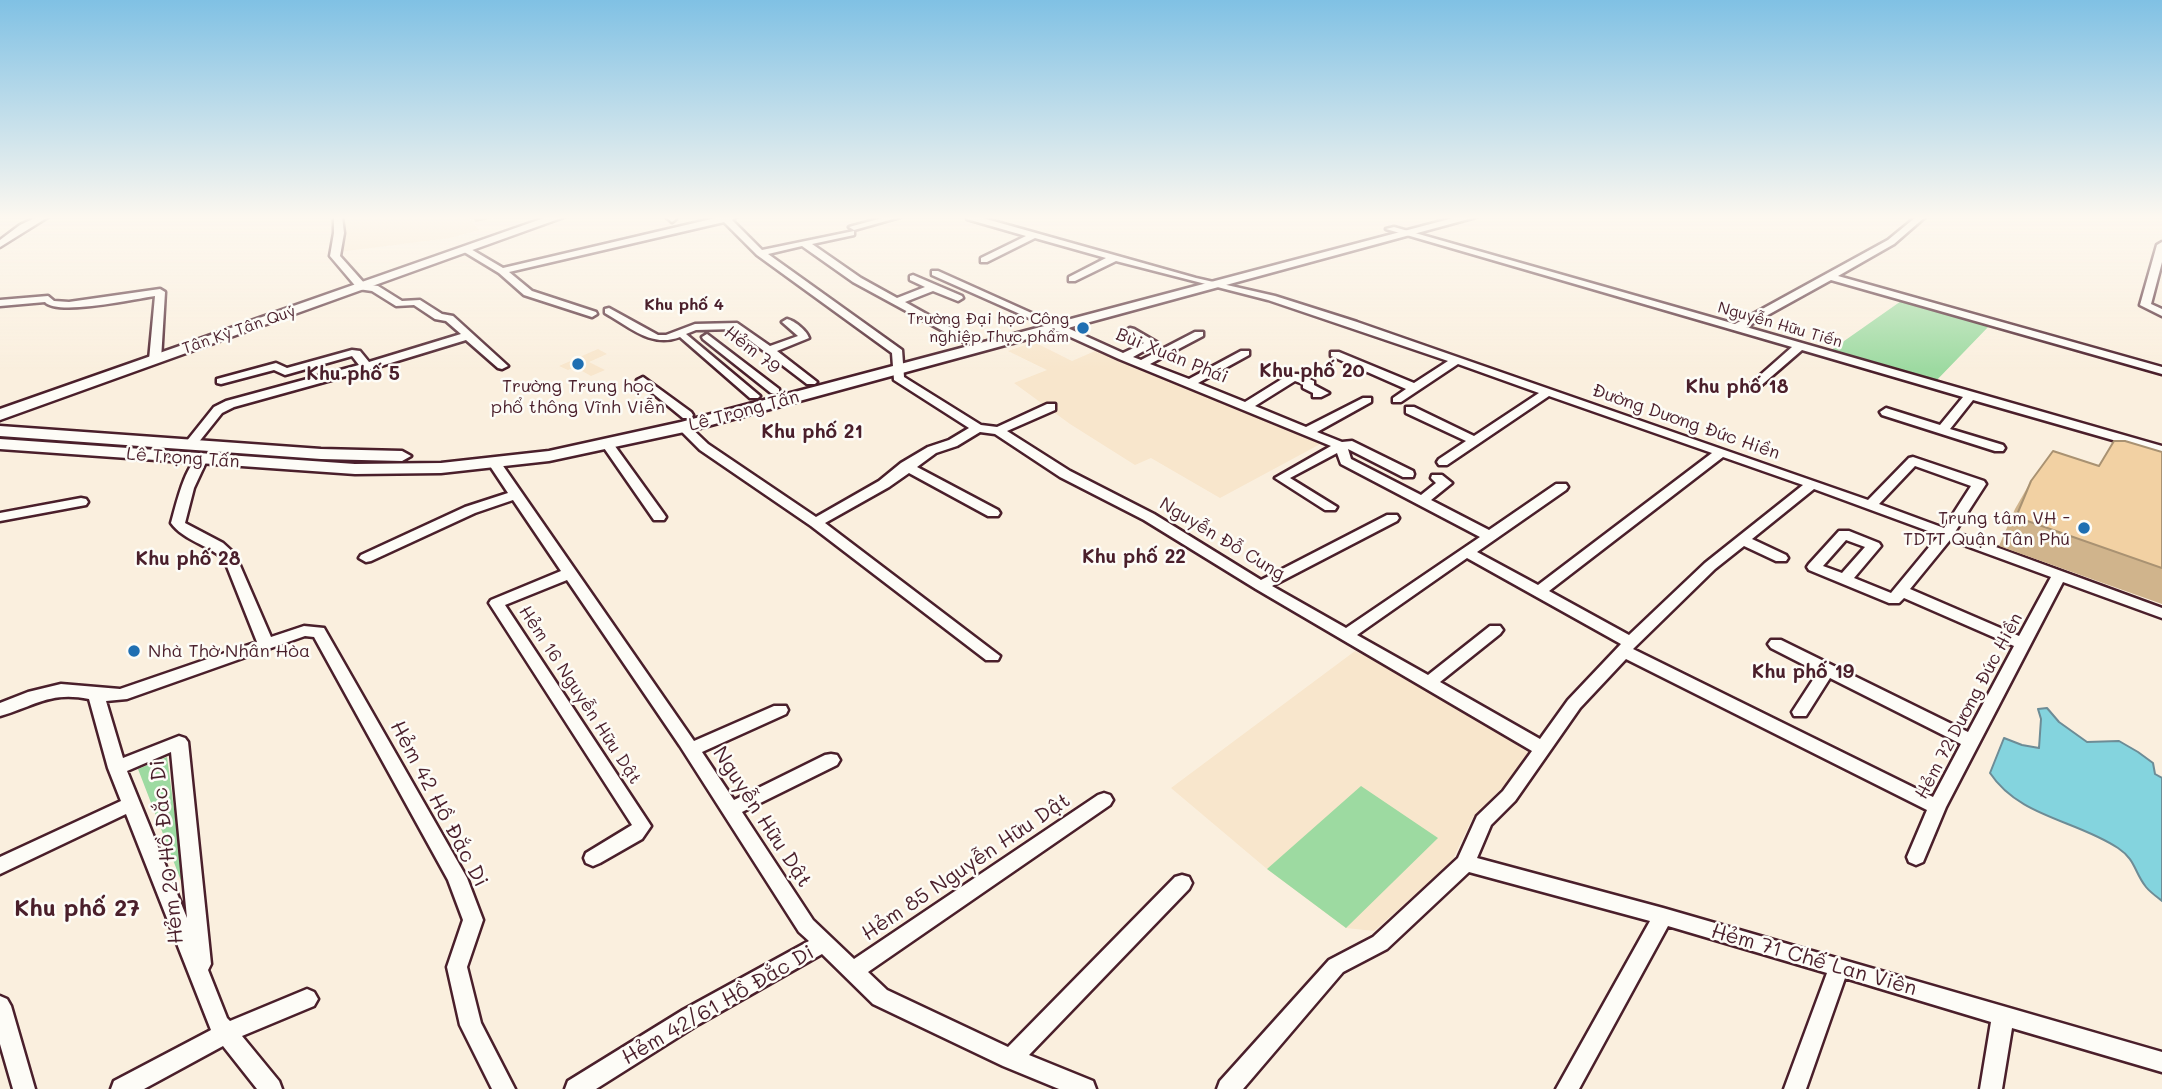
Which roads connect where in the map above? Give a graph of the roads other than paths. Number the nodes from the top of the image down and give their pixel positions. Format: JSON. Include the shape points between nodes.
{"nodes":[{"id":1,"x":345,"y":268,"type":"edge"},
{"id":2,"x":416,"y":268,"type":"edge"},
{"id":3,"x":497,"y":268,"type":"edge"},
{"id":4,"x":515,"y":268,"type":"edge"},
{"id":5,"x":781,"y":268,"type":"edge"},
{"id":6,"x":840,"y":268,"type":"edge"},
{"id":7,"x":1094,"y":268,"type":"edge"},
{"id":8,"x":1150,"y":268,"type":"edge"},
{"id":9,"x":1241,"y":268,"type":"edge"},
{"id":10,"x":1279,"y":268,"type":"edge"},
{"id":11,"x":1523,"y":268,"type":"edge"},
{"id":12,"x":1847,"y":268,"type":"edge"},
{"id":13,"x":2156,"y":268,"type":"edge"},
{"id":14,"x":502,"y":271,"type":"junction"},
{"id":15,"x":935,"y":273,"type":"dead end"},
{"id":16,"x":1832,"y":277,"type":"junction"},
{"id":17,"x":913,"y":278,"type":"dead end"},
{"id":18,"x":1072,"y":279,"type":"dead end"},
{"id":19,"x":1194,"y":280,"type":"junction"},
{"id":20,"x":1215,"y":285,"type":"junction"},
{"id":21,"x":362,"y":287,"type":"junction"},
{"id":22,"x":934,"y":287,"type":"junction"},
{"id":23,"x":958,"y":298,"type":"dead end"},
{"id":24,"x":897,"y":302,"type":"junction"},
{"id":25,"x":0,"y":303,"type":"edge"},
{"id":26,"x":609,"y":311,"type":"dead end"},
{"id":27,"x":2162,"y":313,"type":"edge"},
{"id":28,"x":592,"y":314,"type":"dead end"},
{"id":29,"x":787,"y":322,"type":"dead end"},
{"id":30,"x":1050,"y":324,"type":"junction"},
{"id":31,"x":1735,"y":329,"type":"junction"},
{"id":32,"x":1130,"y":331,"type":"dead end"},
{"id":33,"x":1199,"y":334,"type":"dead end"},
{"id":34,"x":470,"y":335,"type":"junction"},
{"id":35,"x":685,"y":337,"type":"dead end"},
{"id":36,"x":706,"y":337,"type":"dead end"},
{"id":37,"x":967,"y":341,"type":"junction"},
{"id":38,"x":1799,"y":347,"type":"junction"},
{"id":39,"x":769,"y":350,"type":"junction"},
{"id":40,"x":1245,"y":353,"type":"dead end"},
{"id":41,"x":1335,"y":354,"type":"dead end"},
{"id":42,"x":1123,"y":357,"type":"junction"},
{"id":43,"x":155,"y":360,"type":"junction"},
{"id":44,"x":1457,"y":360,"type":"junction"},
{"id":45,"x":1141,"y":364,"type":"junction"},
{"id":46,"x":898,"y":365,"type":"junction"},
{"id":47,"x":502,"y":366,"type":"dead end"},
{"id":48,"x":367,"y":367,"type":"junction"},
{"id":49,"x":2162,"y":371,"type":"edge"},
{"id":50,"x":643,"y":380,"type":"dead end"},
{"id":51,"x":221,"y":381,"type":"dead end"},
{"id":52,"x":811,"y":382,"type":"junction"},
{"id":53,"x":1189,"y":384,"type":"junction"},
{"id":54,"x":1753,"y":387,"type":"dead end"},
{"id":55,"x":1415,"y":388,"type":"junction"},
{"id":56,"x":775,"y":391,"type":"junction"},
{"id":57,"x":1548,"y":391,"type":"junction"},
{"id":58,"x":1317,"y":395,"type":"dead end"},
{"id":59,"x":754,"y":396,"type":"junction"},
{"id":60,"x":1970,"y":396,"type":"junction"},
{"id":61,"x":1367,"y":400,"type":"dead end"},
{"id":62,"x":1397,"y":400,"type":"dead end"},
{"id":63,"x":1051,"y":407,"type":"dead end"},
{"id":64,"x":1246,"y":407,"type":"junction"},
{"id":65,"x":1410,"y":410,"type":"dead end"},
{"id":66,"x":1886,"y":412,"type":"dead end"},
{"id":67,"x":0,"y":415,"type":"edge"},
{"id":68,"x":685,"y":421,"type":"junction"},
{"id":69,"x":978,"y":428,"type":"junction"},
{"id":70,"x":0,"y":430,"type":"edge"},
{"id":71,"x":1943,"y":430,"type":"junction"},
{"id":72,"x":998,"y":431,"type":"junction"},
{"id":73,"x":1307,"y":432,"type":"junction"},
{"id":74,"x":1476,"y":441,"type":"junction"},
{"id":75,"x":0,"y":444,"type":"edge"},
{"id":76,"x":608,"y":445,"type":"junction"},
{"id":77,"x":1341,"y":446,"type":"junction"},
{"id":78,"x":1998,"y":448,"type":"dead end"},
{"id":79,"x":2162,"y":450,"type":"edge"},
{"id":80,"x":196,"y":452,"type":"junction"},
{"id":81,"x":1721,"y":453,"type":"junction"},
{"id":82,"x":1443,"y":462,"type":"dead end"},
{"id":83,"x":494,"y":463,"type":"junction"},
{"id":84,"x":906,"y":466,"type":"junction"},
{"id":85,"x":1408,"y":474,"type":"dead end"},
{"id":86,"x":1437,"y":478,"type":"dead end"},
{"id":87,"x":1811,"y":484,"type":"junction"},
{"id":88,"x":1561,"y":487,"type":"dead end"},
{"id":89,"x":516,"y":495,"type":"junction"},
{"id":90,"x":1422,"y":501,"type":"junction"},
{"id":91,"x":81,"y":502,"type":"dead end"},
{"id":92,"x":1870,"y":505,"type":"junction"},
{"id":93,"x":1330,"y":507,"type":"dead end"},
{"id":94,"x":993,"y":513,"type":"dead end"},
{"id":95,"x":1,"y":517,"type":"edge"},
{"id":96,"x":659,"y":517,"type":"dead end"},
{"id":97,"x":1392,"y":518,"type":"dead end"},
{"id":98,"x":816,"y":523,"type":"junction"},
{"id":99,"x":1947,"y":534,"type":"junction"},
{"id":100,"x":1489,"y":536,"type":"junction"},
{"id":101,"x":1742,"y":540,"type":"junction"},
{"id":102,"x":1465,"y":551,"type":"junction"},
{"id":103,"x":366,"y":558,"type":"dead end"},
{"id":104,"x":1781,"y":558,"type":"dead end"},
{"id":105,"x":570,"y":573,"type":"junction"},
{"id":106,"x":2059,"y":575,"type":"junction"},
{"id":107,"x":1844,"y":580,"type":"dead end"},
{"id":108,"x":1262,"y":586,"type":"junction"},
{"id":109,"x":1901,"y":591,"type":"junction"},
{"id":110,"x":1538,"y":592,"type":"junction"},
{"id":111,"x":2162,"y":613,"type":"edge"},
{"id":112,"x":1495,"y":630,"type":"dead end"},
{"id":113,"x":1348,"y":634,"type":"junction"},
{"id":114,"x":267,"y":644,"type":"junction"},
{"id":115,"x":1776,"y":644,"type":"dead end"},
{"id":116,"x":2024,"y":644,"type":"junction"},
{"id":117,"x":1627,"y":647,"type":"junction"},
{"id":118,"x":992,"y":656,"type":"dead end"},
{"id":119,"x":1827,"y":670,"type":"junction"},
{"id":120,"x":1430,"y":682,"type":"junction"},
{"id":121,"x":96,"y":696,"type":"junction"},
{"id":122,"x":0,"y":710,"type":"edge"},
{"id":123,"x":780,"y":710,"type":"dead end"},
{"id":124,"x":1800,"y":712,"type":"dead end"},
{"id":125,"x":1972,"y":742,"type":"junction"},
{"id":126,"x":1541,"y":747,"type":"junction"},
{"id":127,"x":691,"y":750,"type":"junction"},
{"id":128,"x":831,"y":760,"type":"dead end"},
{"id":129,"x":117,"y":768,"type":"junction"},
{"id":130,"x":1104,"y":800,"type":"dead end"},
{"id":131,"x":131,"y":804,"type":"junction"},
{"id":132,"x":1937,"y":807,"type":"junction"},
{"id":133,"x":730,"y":810,"type":"junction"},
{"id":134,"x":1916,"y":857,"type":"dead end"},
{"id":135,"x":593,"y":858,"type":"dead end"},
{"id":136,"x":1466,"y":863,"type":"junction"},
{"id":137,"x":0,"y":866,"type":"edge"},
{"id":138,"x":1182,"y":883,"type":"dead end"},
{"id":139,"x":1662,"y":916,"type":"junction"},
{"id":140,"x":824,"y":943,"type":"junction"},
{"id":141,"x":1839,"y":967,"type":"junction"},
{"id":142,"x":853,"y":971,"type":"junction"},
{"id":143,"x":203,"y":983,"type":"junction"},
{"id":144,"x":307,"y":999,"type":"dead end"},
{"id":145,"x":0,"y":1006,"type":"edge"},
{"id":146,"x":2003,"y":1016,"type":"junction"},
{"id":147,"x":226,"y":1033,"type":"junction"},
{"id":148,"x":1012,"y":1059,"type":"junction"},
{"id":149,"x":2162,"y":1062,"type":"edge"},
{"id":150,"x":24,"y":1089,"type":"edge"},
{"id":151,"x":122,"y":1089,"type":"edge"},
{"id":152,"x":271,"y":1089,"type":"edge"},
{"id":153,"x":504,"y":1089,"type":"edge"},
{"id":154,"x":576,"y":1089,"type":"edge"},
{"id":155,"x":1085,"y":1089,"type":"edge"},
{"id":156,"x":1228,"y":1089,"type":"edge"},
{"id":157,"x":1567,"y":1089,"type":"edge"},
{"id":158,"x":1795,"y":1089,"type":"edge"},
{"id":159,"x":1991,"y":1089,"type":"edge"}],
"edges":[{"from":1,"to":21,"type":"street"},
{"from":2,"to":21,"type":"main road","name":"Tân Kỳ Tân Quý"},
{"from":3,"to":14,"type":"street"},
{"from":4,"to":14,"type":"street"},
{"from":5,"to":46,"type":"street","via":[[898,352]]},
{"from":6,"to":24,"type":"street"},
{"from":7,"to":18,"type":"street"},
{"from":8,"to":19,"type":"street","name":"Đường Dương Đức Hiền"},
{"from":9,"to":19,"type":"main road","name":"Lê Trọng Tấn"},
{"from":10,"to":20,"type":"main road","name":"Lê Trọng Tấn"},
{"from":11,"to":31,"type":"street","name":"Nguyễn Hữu Tiến"},
{"from":12,"to":16,"type":"street"},
{"from":13,"to":27,"type":"street","via":[[2145,305]]},
{"from":14,"to":28,"type":"street","via":[[528,293]]},
{"from":15,"to":30,"type":"street","name":"Bùi Xuân Phái"},
{"from":16,"to":31,"type":"street"},
{"from":16,"to":49,"type":"street"},
{"from":17,"to":22,"type":"street"},
{"from":19,"to":20,"type":"street","name":"Đường Dương Đức Hiền"},
{"from":19,"to":30,"type":"main road","name":"Lê Trọng Tấn"},
{"from":20,"to":30,"type":"main road","name":"Lê Trọng Tấn"},
{"from":20,"to":44,"type":"street","name":"Đường Dương Đức Hiền","via":[[1270,298]]},
{"from":21,"to":34,"type":"street","via":[[374,288],[400,304],[416,302],[439,317],[449,317]]},
{"from":21,"to":43,"type":"main road","name":"Tân Kỳ Tân Quý"},
{"from":22,"to":23,"type":"street"},
{"from":22,"to":24,"type":"street"},
{"from":24,"to":37,"type":"street"},
{"from":25,"to":43,"type":"street","via":[[48,299],[51,304],[69,305],[160,292]]},
{"from":26,"to":39,"type":"street","via":[[656,338],[695,327],[737,326]]},
{"from":29,"to":39,"type":"street","via":[[804,338]]},
{"from":30,"to":37,"type":"main road","name":"Lê Trọng Tấn"},
{"from":30,"to":42,"type":"street","name":"Bùi Xuân Phái"},
{"from":30,"to":46,"type":"main road","name":"Lê Trọng Tấn"},
{"from":31,"to":38,"type":"street","name":"Nguyễn Hữu Tiến"},
{"from":32,"to":42,"type":"street","via":[[1153,343]]},
{"from":33,"to":45,"type":"street"},
{"from":34,"to":47,"type":"street"},
{"from":34,"to":48,"type":"street"},
{"from":35,"to":59,"type":"street"},
{"from":36,"to":56,"type":"street","name":"Hẻm 79"},
{"from":37,"to":46,"type":"main road","name":"Lê Trọng Tấn"},
{"from":38,"to":54,"type":"street"},
{"from":38,"to":60,"type":"street","name":"Nguyễn Hữu Tiến"},
{"from":39,"to":52,"type":"street"},
{"from":40,"to":53,"type":"street"},
{"from":41,"to":55,"type":"street"},
{"from":42,"to":45,"type":"street","name":"Bùi Xuân Phái"},
{"from":43,"to":67,"type":"main road","name":"Tân Kỳ Tân Quý"},
{"from":44,"to":55,"type":"street"},
{"from":44,"to":57,"type":"street","name":"Đường Dương Đức Hiền"},
{"from":45,"to":53,"type":"street","name":"Bùi Xuân Phái"},
{"from":46,"to":52,"type":"main road","name":"Lê Trọng Tấn"},
{"from":46,"to":68,"type":"main road","name":"Lê Trọng Tấn"},
{"from":46,"to":69,"type":"street","name":"Nguyễn Đỗ Cung","via":[[898,378]]},
{"from":48,"to":51,"type":"street","via":[[352,353],[285,372],[276,366]]},
{"from":48,"to":80,"type":"street","via":[[230,404],[218,410]]},
{"from":50,"to":68,"type":"street"},
{"from":52,"to":56,"type":"main road","name":"Lê Trọng Tấn"},
{"from":53,"to":64,"type":"street","name":"Bùi Xuân Phái"},
{"from":55,"to":62,"type":"street"},
{"from":56,"to":59,"type":"main road","name":"Lê Trọng Tấn"},
{"from":57,"to":74,"type":"street"},
{"from":57,"to":81,"type":"street","name":"Đường Dương Đức Hiền"},
{"from":58,"to":64,"type":"street","via":[[1322,393],[1294,376]]},
{"from":59,"to":68,"type":"main road","name":"Lê Trọng Tấn"},
{"from":60,"to":71,"type":"street"},
{"from":60,"to":79,"type":"street","name":"Nguyễn Hữu Tiến"},
{"from":61,"to":73,"type":"street"},
{"from":63,"to":72,"type":"street"},
{"from":64,"to":73,"type":"street","name":"Bùi Xuân Phái"},
{"from":65,"to":74,"type":"street"},
{"from":66,"to":71,"type":"street"},
{"from":68,"to":76,"type":"main road","name":"Lê Trọng Tấn"},
{"from":68,"to":80,"type":"main road","name":"Lê Trọng Tấn","via":[[457,454]]},
{"from":68,"to":98,"type":"street","via":[[704,447]]},
{"from":69,"to":72,"type":"street","name":"Nguyễn Đỗ Cung"},
{"from":69,"to":84,"type":"street"},
{"from":70,"to":80,"type":"main road","name":"Lê Trọng Tấn"},
{"from":71,"to":78,"type":"street"},
{"from":72,"to":108,"type":"street","name":"Nguyễn Đỗ Cung"},
{"from":73,"to":77,"type":"street","name":"Bùi Xuân Phái"},
{"from":74,"to":82,"type":"street"},
{"from":75,"to":80,"type":"main road","name":"Lê Trọng Tấn"},
{"from":76,"to":83,"type":"main road","name":"Lê Trọng Tấn"},
{"from":76,"to":96,"type":"street"},
{"from":77,"to":85,"type":"street","via":[[1348,444]]},
{"from":77,"to":90,"type":"street","name":"Bùi Xuân Phái","via":[[1345,461]]},
{"from":77,"to":93,"type":"street","via":[[1281,478]]},
{"from":80,"to":83,"type":"main road","name":"Lê Trọng Tấn","via":[[355,469]]},
{"from":80,"to":114,"type":"street","via":[[177,523],[230,557]]},
{"from":81,"to":87,"type":"street","name":"Đường Dương Đức Hiền"},
{"from":81,"to":110,"type":"street"},
{"from":83,"to":89,"type":"street","name":"Nguyễn Hữu Dật"},
{"from":84,"to":94,"type":"street"},
{"from":84,"to":98,"type":"street"},
{"from":86,"to":90,"type":"street","via":[[1446,483]]},
{"from":87,"to":92,"type":"street","name":"Đường Dương Đức Hiền"},
{"from":87,"to":101,"type":"street"},
{"from":88,"to":100,"type":"street"},
{"from":89,"to":103,"type":"street","via":[[470,510]]},
{"from":89,"to":105,"type":"street","name":"Nguyễn Hữu Dật"},
{"from":90,"to":100,"type":"street","name":"Bùi Xuân Phái"},
{"from":91,"to":95,"type":"street"},
{"from":92,"to":99,"type":"street","name":"Đường Dương Đức Hiền"},
{"from":92,"to":99,"type":"street","via":[[1913,461],[1979,484]]},
{"from":97,"to":108,"type":"street"},
{"from":98,"to":118,"type":"street"},
{"from":99,"to":106,"type":"street","name":"Đường Dương Đức Hiền"},
{"from":99,"to":109,"type":"street"},
{"from":100,"to":102,"type":"street"},
{"from":101,"to":104,"type":"street"},
{"from":101,"to":117,"type":"street"},
{"from":102,"to":110,"type":"street"},
{"from":102,"to":113,"type":"street"},
{"from":105,"to":127,"type":"street","name":"Nguyễn Hữu Dật"},
{"from":105,"to":135,"type":"street","name":"Hẻm 16 Nguyễn Hữu Dật","via":[[496,603],[642,826]]},
{"from":106,"to":111,"type":"street","name":"Đường Dương Đức Hiền"},
{"from":106,"to":116,"type":"street","name":"Hẻm 72 Dương Đức Hiền"},
{"from":107,"to":109,"type":"street","via":[[1894,600]]},
{"from":108,"to":113,"type":"street","name":"Nguyễn Đỗ Cung"},
{"from":109,"to":116,"type":"street"},
{"from":110,"to":117,"type":"street"},
{"from":112,"to":120,"type":"street"},
{"from":113,"to":120,"type":"street","name":"Nguyễn Đỗ Cung"},
{"from":114,"to":121,"type":"street","via":[[131,692]]},
{"from":114,"to":153,"type":"street","name":"Hẻm 42 Hồ Đắc Di","via":[[313,629],[319,632],[457,878],[473,920],[457,967],[471,1025]]},
{"from":115,"to":119,"type":"street"},
{"from":116,"to":125,"type":"street","name":"Hẻm 72 Dương Đức Hiền"},
{"from":117,"to":126,"type":"street"},
{"from":117,"to":132,"type":"street"},
{"from":119,"to":124,"type":"street"},
{"from":119,"to":125,"type":"street"},
{"from":120,"to":126,"type":"street","name":"Nguyễn Đỗ Cung"},
{"from":121,"to":122,"type":"street","via":[[53,691]]},
{"from":121,"to":129,"type":"street","name":"Hẻm 20 Hồ Đắc Di"},
{"from":123,"to":127,"type":"street"},
{"from":125,"to":132,"type":"street","name":"Hẻm 72 Dương Đức Hiền"},
{"from":126,"to":136,"type":"street","via":[[1508,796],[1483,821]]},
{"from":127,"to":133,"type":"street","name":"Nguyễn Hữu Dật"},
{"from":128,"to":133,"type":"street"},
{"from":129,"to":131,"type":"street","name":"Hẻm 20 Hồ Đắc Di"},
{"from":129,"to":143,"type":"street","name":"Hẻm 20 Hồ Đắc Di","via":[[179,742]]},
{"from":130,"to":142,"type":"street","name":"Hẻm 85 Nguyễn Hữu Dật"},
{"from":131,"to":137,"type":"street"},
{"from":131,"to":143,"type":"street","name":"Hẻm 20 Hồ Đắc Di"},
{"from":132,"to":134,"type":"street","name":"Hẻm 72 Dương Đức Hiền"},
{"from":133,"to":140,"type":"street","name":"Nguyễn Hữu Dật","via":[[806,926]]},
{"from":136,"to":139,"type":"street","name":"Hẻm 71 Chế Lan Viên"},
{"from":136,"to":156,"type":"street","via":[[1380,943],[1336,966]]},
{"from":138,"to":148,"type":"street"},
{"from":139,"to":141,"type":"street","name":"Hẻm 71 Chế Lan Viên"},
{"from":139,"to":157,"type":"street"},
{"from":140,"to":142,"type":"street","name":"Nguyễn Hữu Dật"},
{"from":140,"to":154,"type":"street","name":"Hẻm 42/61 Hồ Đắc Di","via":[[691,1017]]},
{"from":141,"to":146,"type":"street","name":"Hẻm 71 Chế Lan Viên"},
{"from":141,"to":158,"type":"street"},
{"from":142,"to":148,"type":"street","name":"Nguyễn Hữu Dật","via":[[880,997]]},
{"from":143,"to":147,"type":"street","name":"Hẻm 20 Hồ Đắc Di"},
{"from":144,"to":147,"type":"street"},
{"from":145,"to":150,"type":"street"},
{"from":146,"to":149,"type":"street","name":"Hẻm 71 Chế Lan Viên"},
{"from":146,"to":159,"type":"street"},
{"from":147,"to":151,"type":"street"},
{"from":147,"to":152,"type":"street","name":"Hẻm 20 Hồ Đắc Di"},
{"from":148,"to":155,"type":"street","name":"Nguyễn Hữu Dật"}]}
